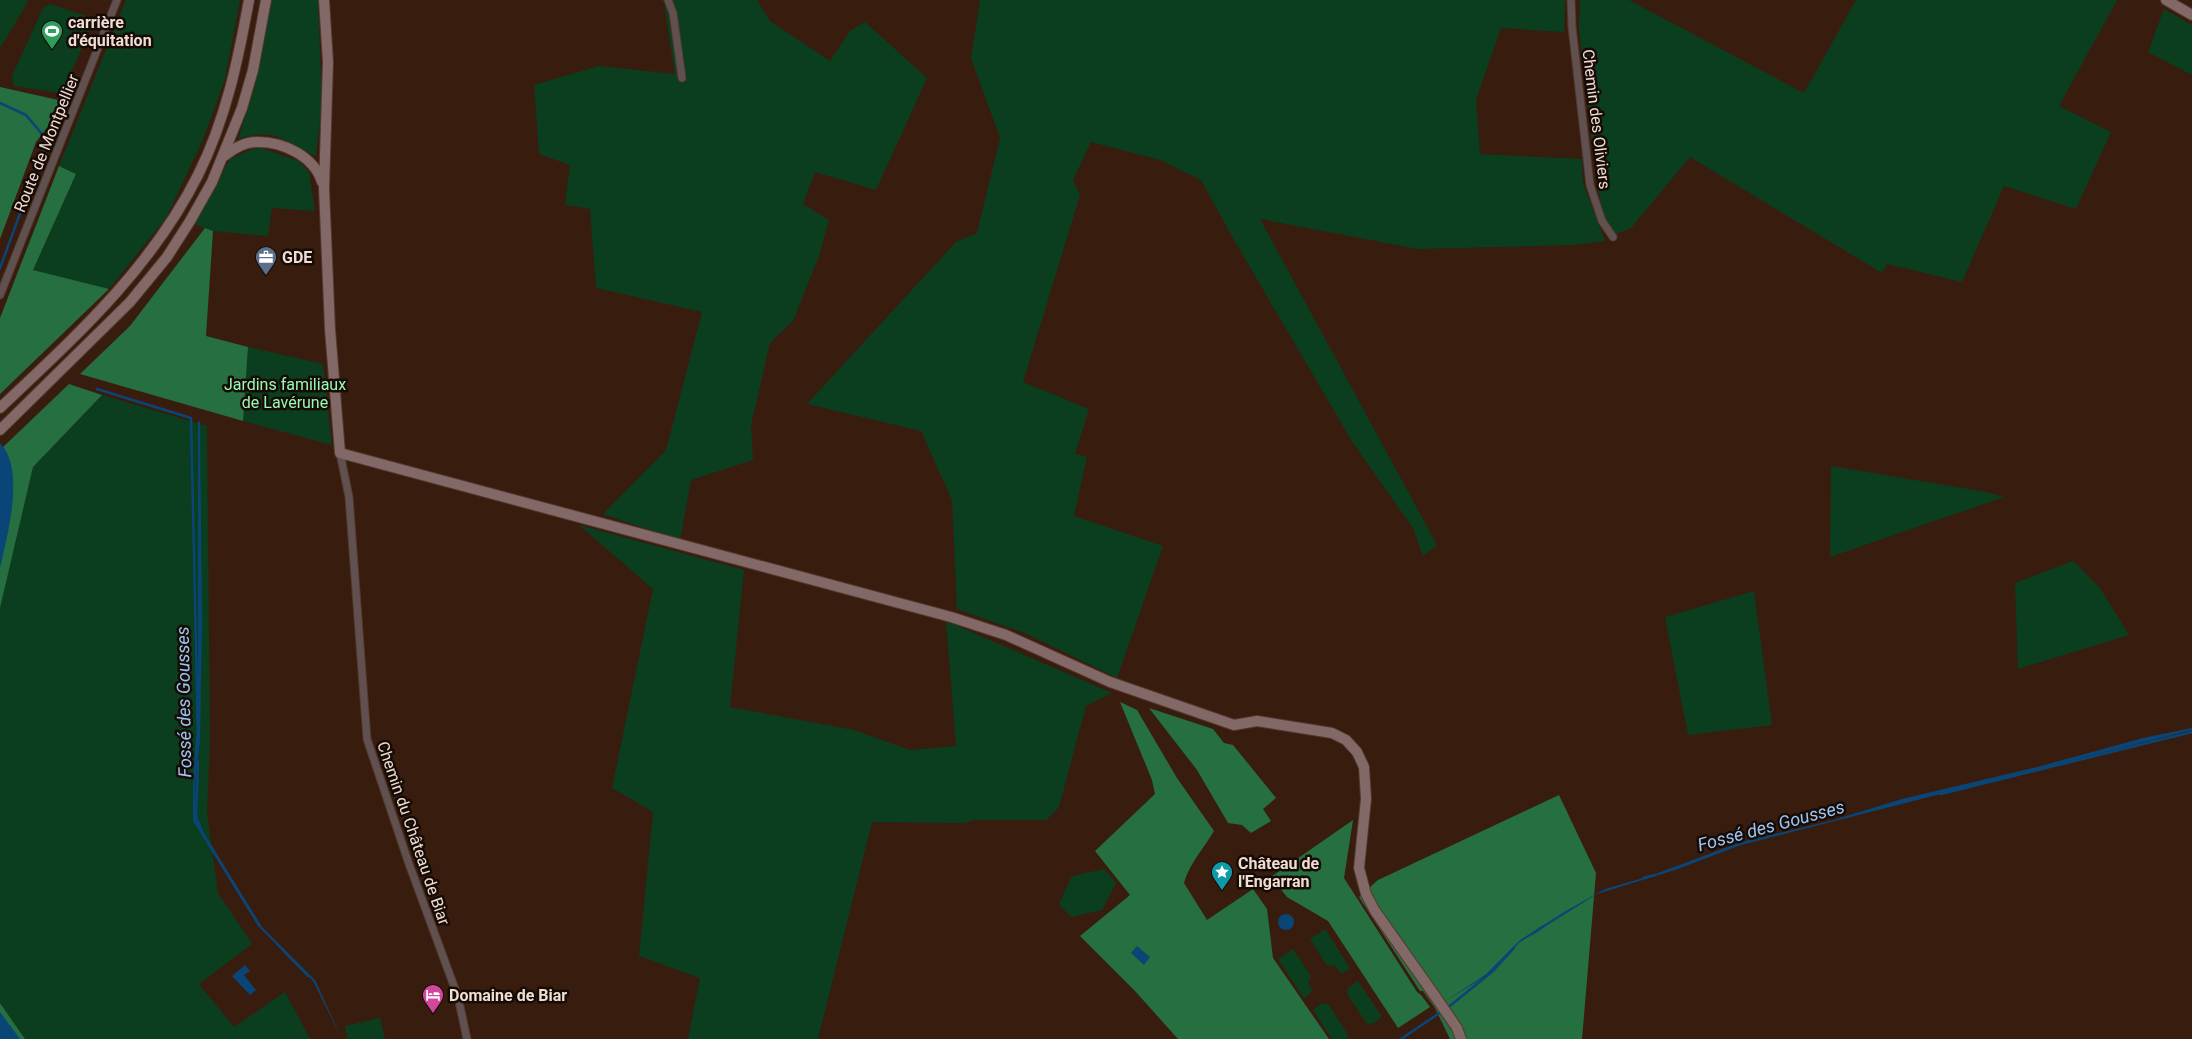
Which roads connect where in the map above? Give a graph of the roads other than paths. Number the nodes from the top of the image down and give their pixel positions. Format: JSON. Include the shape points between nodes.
{"nodes":[{"id":1,"x":117,"y":0,"type":"edge"},
{"id":2,"x":249,"y":0,"type":"edge"},
{"id":3,"x":266,"y":0,"type":"edge"},
{"id":4,"x":324,"y":0,"type":"edge"},
{"id":5,"x":668,"y":0,"type":"edge"},
{"id":6,"x":1572,"y":0,"type":"edge"},
{"id":7,"x":2166,"y":0,"type":"edge"},
{"id":8,"x":2192,"y":15,"type":"edge"},
{"id":9,"x":682,"y":78,"type":"dead end"},
{"id":10,"x":325,"y":154,"type":"junction"},
{"id":11,"x":224,"y":157,"type":"junction"},
{"id":12,"x":316,"y":167,"type":"junction"},
{"id":13,"x":324,"y":188,"type":"junction"},
{"id":14,"x":1613,"y":236,"type":"dead end"},
{"id":15,"x":0,"y":295,"type":"edge"},
{"id":16,"x":0,"y":408,"type":"edge"},
{"id":17,"x":1,"y":428,"type":"edge"},
{"id":18,"x":340,"y":453,"type":"junction"},
{"id":19,"x":467,"y":1039,"type":"edge"},
{"id":20,"x":1461,"y":1039,"type":"edge"}],
"edges":[{"from":1,"to":15,"type":"street","name":"Route de Montpellier"},
{"from":2,"to":16,"type":"street","via":[[236,69],[225,106],[199,173],[184,201],[117,294]]},
{"from":3,"to":11,"type":"street","via":[[250,79]]},
{"from":4,"to":10,"type":"street","via":[[328,62]]},
{"from":5,"to":9,"type":"street","via":[[673,13]]},
{"from":6,"to":14,"type":"street","name":"Chemin des Oliviers","via":[[1572,27],[1590,185],[1602,221]]},
{"from":7,"to":8,"type":"street"},
{"from":10,"to":12,"type":"street"},
{"from":10,"to":13,"type":"street"},
{"from":11,"to":12,"type":"street","via":[[244,144],[273,143],[292,150]]},
{"from":11,"to":17,"type":"street","via":[[206,195],[153,276],[118,315]]},
{"from":12,"to":13,"type":"street"},
{"from":13,"to":18,"type":"street","via":[[330,330]]},
{"from":18,"to":19,"type":"street","name":"Chemin du Château de Biar","via":[[349,497],[367,739],[458,997]]},
{"from":18,"to":20,"type":"street","via":[[951,617],[1024,642],[1110,682],[1234,724],[1258,721],[1332,733],[1346,740],[1364,767],[1366,799],[1359,868],[1366,894],[1445,1010]]}]}
